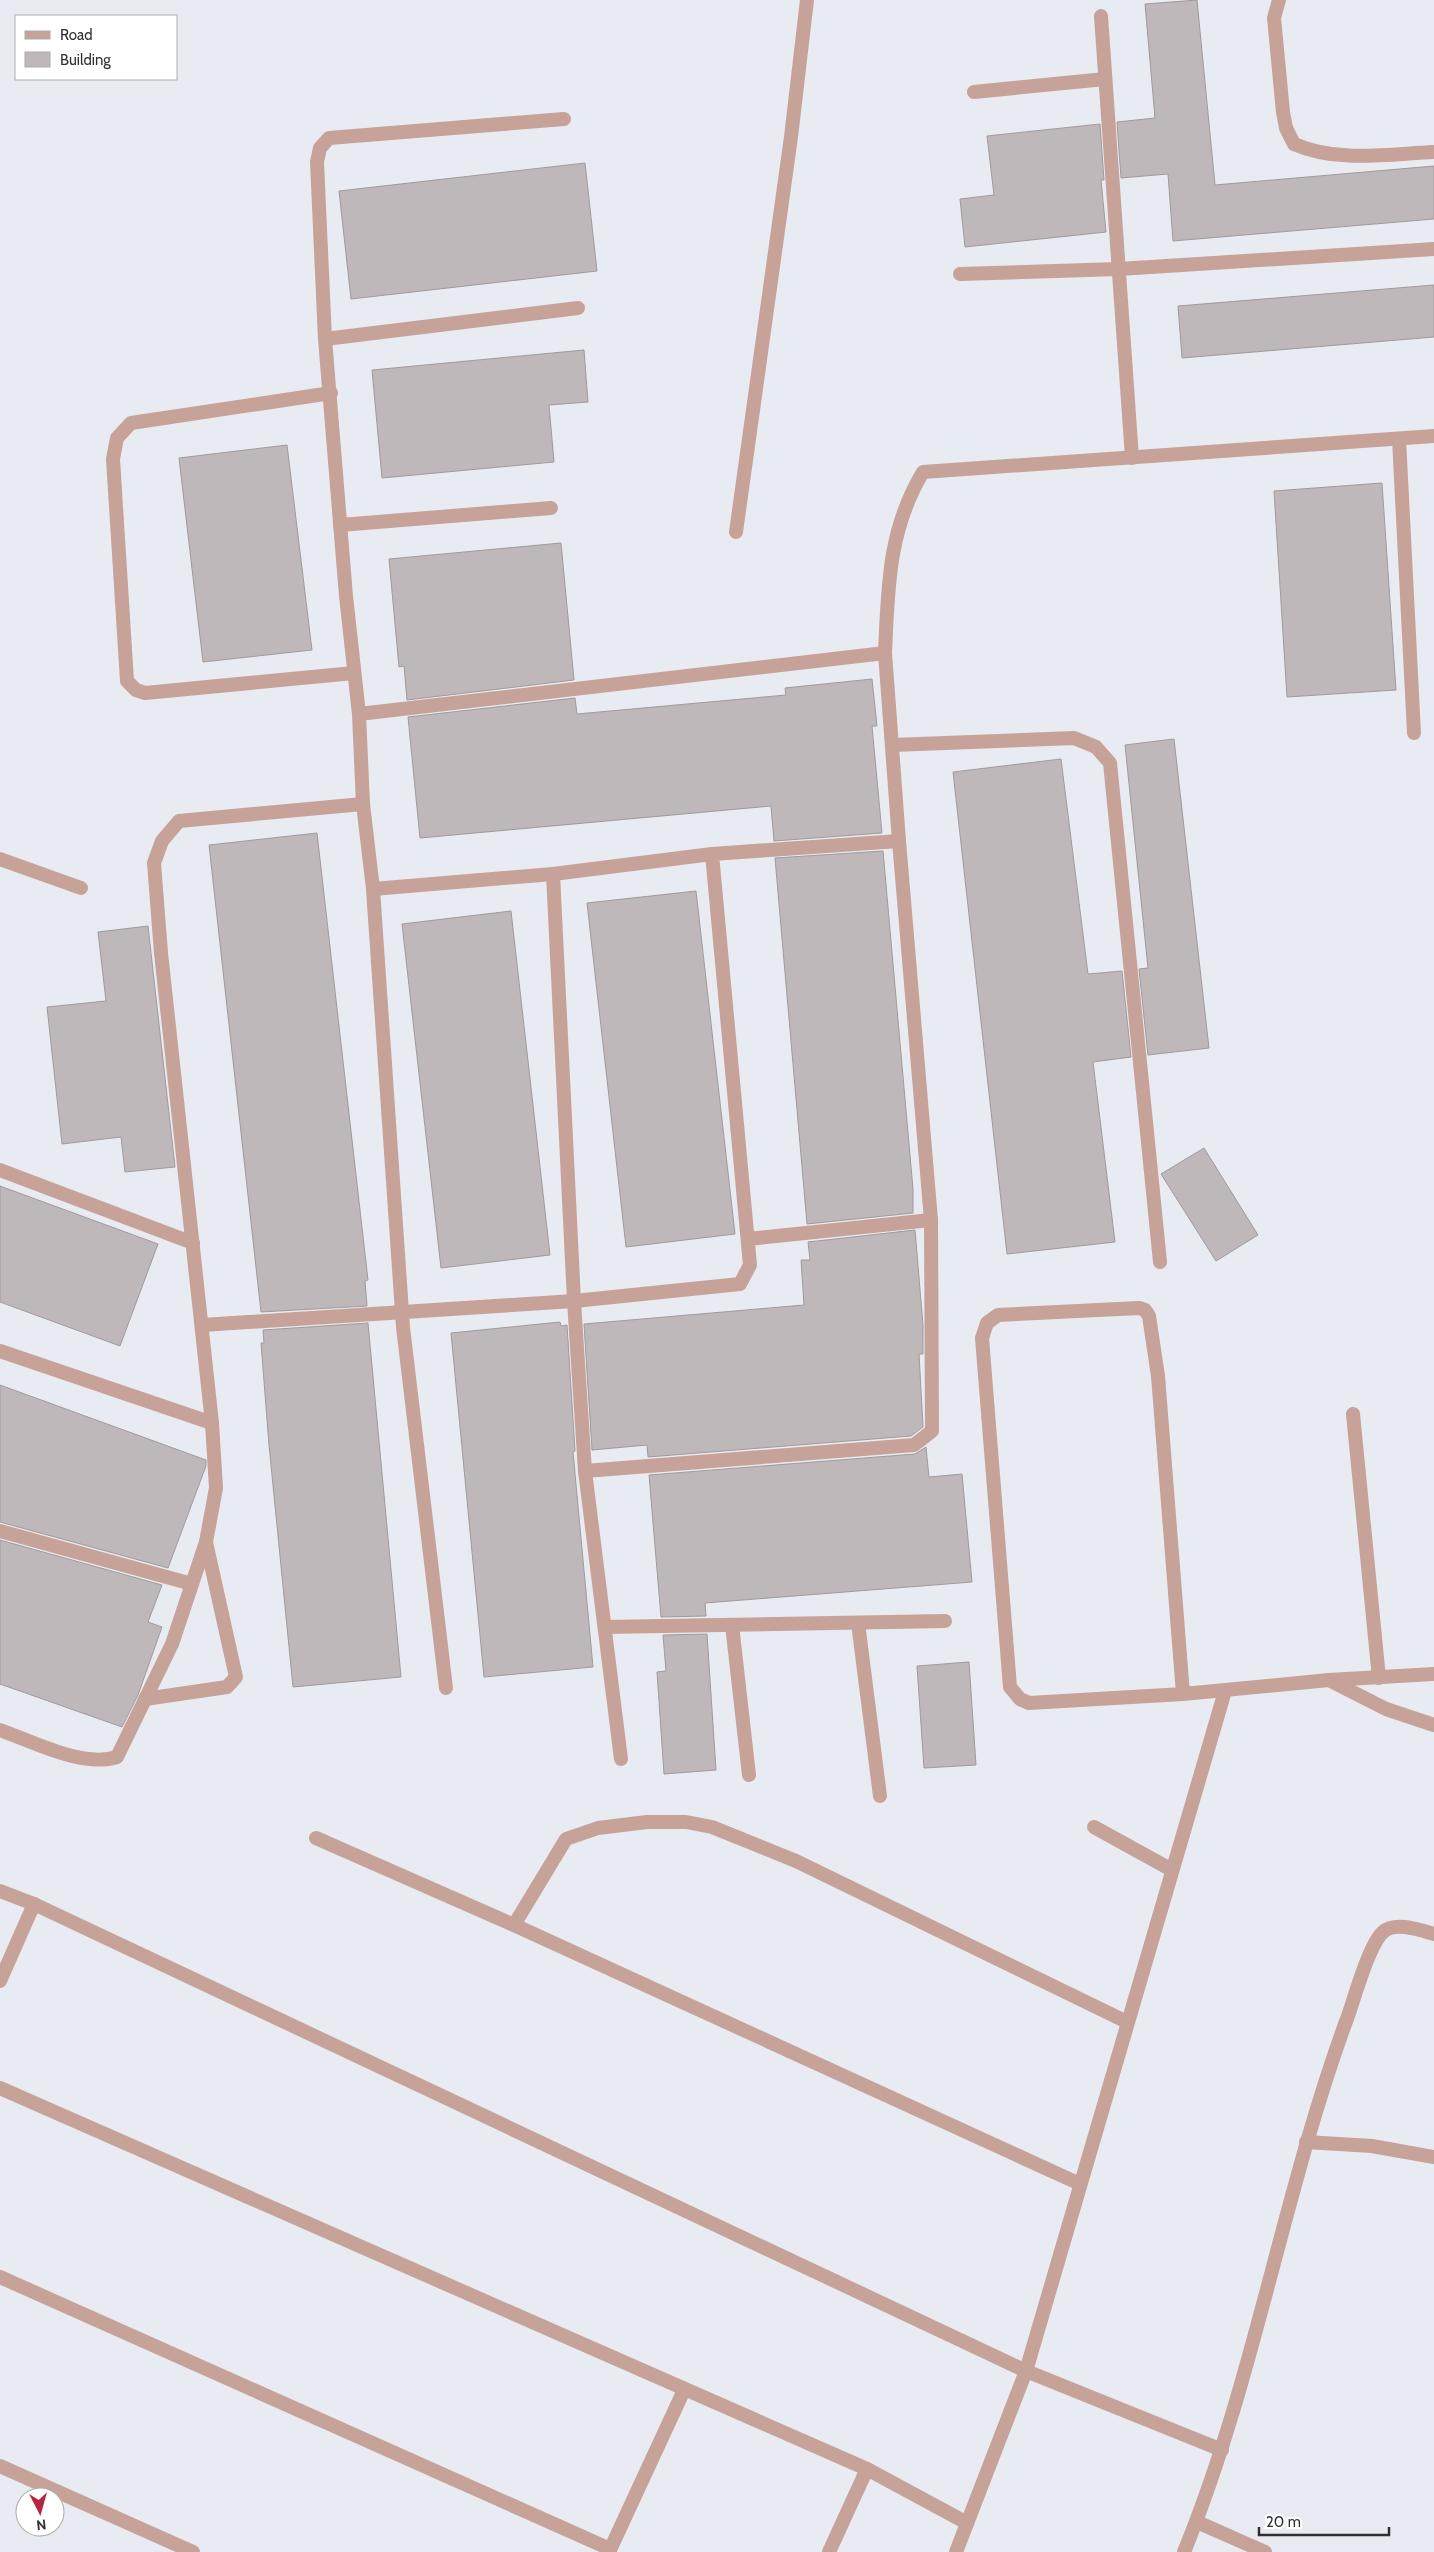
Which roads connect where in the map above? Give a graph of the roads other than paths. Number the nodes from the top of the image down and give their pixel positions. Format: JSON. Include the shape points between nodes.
{"nodes":[{"id":1,"x":806,"y":0,"type":"edge"},
{"id":2,"x":1279,"y":0,"type":"edge"},
{"id":3,"x":1101,"y":16,"type":"dead end"},
{"id":4,"x":1105,"y":79,"type":"junction"},
{"id":5,"x":974,"y":92,"type":"dead end"},
{"id":6,"x":564,"y":119,"type":"dead end"},
{"id":7,"x":1434,"y":152,"type":"edge"},
{"id":8,"x":1434,"y":249,"type":"edge"},
{"id":9,"x":1119,"y":269,"type":"junction"},
{"id":10,"x":960,"y":274,"type":"dead end"},
{"id":11,"x":578,"y":308,"type":"dead end"},
{"id":12,"x":325,"y":339,"type":"junction"},
{"id":13,"x":331,"y":393,"type":"junction"},
{"id":14,"x":1434,"y":436,"type":"edge"},
{"id":15,"x":1399,"y":439,"type":"junction"},
{"id":16,"x":1132,"y":458,"type":"junction"},
{"id":17,"x":551,"y":508,"type":"dead end"},
{"id":18,"x":340,"y":525,"type":"junction"},
{"id":19,"x":736,"y":532,"type":"dead end"},
{"id":20,"x":885,"y":653,"type":"junction"},
{"id":21,"x":354,"y":673,"type":"junction"},
{"id":22,"x":359,"y":714,"type":"junction"},
{"id":23,"x":1414,"y":733,"type":"dead end"},
{"id":24,"x":892,"y":745,"type":"junction"},
{"id":25,"x":363,"y":804,"type":"junction"},
{"id":26,"x":899,"y":841,"type":"junction"},
{"id":27,"x":712,"y":854,"type":"junction"},
{"id":28,"x":0,"y":859,"type":"edge"},
{"id":29,"x":552,"y":874,"type":"junction"},
{"id":30,"x":82,"y":888,"type":"dead end"},
{"id":31,"x":373,"y":889,"type":"junction"},
{"id":32,"x":0,"y":1170,"type":"edge"},
{"id":33,"x":931,"y":1220,"type":"junction"},
{"id":34,"x":748,"y":1239,"type":"junction"},
{"id":35,"x":193,"y":1243,"type":"junction"},
{"id":36,"x":1160,"y":1262,"type":"dead end"},
{"id":37,"x":574,"y":1301,"type":"junction"},
{"id":38,"x":402,"y":1314,"type":"junction"},
{"id":39,"x":202,"y":1325,"type":"junction"},
{"id":40,"x":0,"y":1351,"type":"edge"},
{"id":41,"x":1353,"y":1414,"type":"dead end"},
{"id":42,"x":212,"y":1423,"type":"junction"},
{"id":43,"x":586,"y":1471,"type":"junction"},
{"id":44,"x":0,"y":1531,"type":"edge"},
{"id":45,"x":206,"y":1542,"type":"junction"},
{"id":46,"x":192,"y":1584,"type":"junction"},
{"id":47,"x":945,"y":1621,"type":"dead end"},
{"id":48,"x":858,"y":1623,"type":"junction"},
{"id":49,"x":732,"y":1625,"type":"junction"},
{"id":50,"x":605,"y":1627,"type":"junction"},
{"id":51,"x":1434,"y":1674,"type":"edge"},
{"id":52,"x":1379,"y":1678,"type":"junction"},
{"id":53,"x":1329,"y":1680,"type":"junction"},
{"id":54,"x":446,"y":1688,"type":"dead end"},
{"id":55,"x":1225,"y":1691,"type":"junction"},
{"id":56,"x":1183,"y":1694,"type":"junction"},
{"id":57,"x":145,"y":1699,"type":"junction"},
{"id":58,"x":1434,"y":1725,"type":"edge"},
{"id":59,"x":0,"y":1730,"type":"edge"},
{"id":60,"x":621,"y":1759,"type":"dead end"},
{"id":61,"x":749,"y":1775,"type":"dead end"},
{"id":62,"x":880,"y":1796,"type":"dead end"},
{"id":63,"x":1094,"y":1827,"type":"dead end"},
{"id":64,"x":316,"y":1838,"type":"dead end"},
{"id":65,"x":1172,"y":1870,"type":"junction"},
{"id":66,"x":0,"y":1891,"type":"edge"},
{"id":67,"x":34,"y":1904,"type":"junction"},
{"id":68,"x":514,"y":1925,"type":"junction"},
{"id":69,"x":1434,"y":1934,"type":"edge"},
{"id":70,"x":0,"y":1981,"type":"edge"},
{"id":71,"x":1128,"y":2022,"type":"junction"},
{"id":72,"x":0,"y":2088,"type":"edge"},
{"id":73,"x":1306,"y":2142,"type":"junction"},
{"id":74,"x":1434,"y":2157,"type":"edge"},
{"id":75,"x":1080,"y":2184,"type":"junction"},
{"id":76,"x":0,"y":2277,"type":"edge"},
{"id":77,"x":1026,"y":2371,"type":"junction"},
{"id":78,"x":684,"y":2390,"type":"junction"},
{"id":79,"x":1222,"y":2450,"type":"junction"},
{"id":80,"x":0,"y":2466,"type":"edge"},
{"id":81,"x":867,"y":2469,"type":"junction"},
{"id":82,"x":1197,"y":2522,"type":"junction"},
{"id":83,"x":967,"y":2523,"type":"junction"},
{"id":84,"x":610,"y":2551,"type":"edge"},
{"id":85,"x":192,"y":2552,"type":"edge"},
{"id":86,"x":829,"y":2552,"type":"edge"},
{"id":87,"x":956,"y":2552,"type":"edge"},
{"id":88,"x":1184,"y":2552,"type":"edge"},
{"id":89,"x":1265,"y":2552,"type":"edge"}],
"edges":[{"from":1,"to":19,"type":"street","via":[[790,147]]},
{"from":2,"to":7,"type":"street","via":[[1274,18],[1283,112],[1294,144],[1312,152],[1338,156]]},
{"from":3,"to":4,"type":"street"},
{"from":4,"to":5,"type":"street"},
{"from":4,"to":9,"type":"street"},
{"from":6,"to":12,"type":"street","via":[[329,138],[320,148],[316,162]]},
{"from":8,"to":9,"type":"street"},
{"from":9,"to":10,"type":"street"},
{"from":9,"to":16,"type":"street"},
{"from":11,"to":12,"type":"street"},
{"from":12,"to":13,"type":"street"},
{"from":13,"to":18,"type":"street"},
{"from":13,"to":21,"type":"street","via":[[131,423],[117,438],[113,459],[126,681],[145,693]]},
{"from":14,"to":15,"type":"street"},
{"from":15,"to":16,"type":"street"},
{"from":15,"to":23,"type":"street"},
{"from":16,"to":20,"type":"street","via":[[923,472],[908,496],[897,528],[888,584]]},
{"from":17,"to":18,"type":"street"},
{"from":18,"to":21,"type":"street"},
{"from":20,"to":22,"type":"street"},
{"from":20,"to":24,"type":"street"},
{"from":21,"to":22,"type":"street"},
{"from":22,"to":25,"type":"street"},
{"from":24,"to":26,"type":"street"},
{"from":24,"to":36,"type":"street","via":[[1074,738],[1096,747],[1110,763]]},
{"from":25,"to":31,"type":"street"},
{"from":25,"to":35,"type":"street","via":[[179,821],[162,841],[154,863],[160,944]]},
{"from":26,"to":27,"type":"street"},
{"from":26,"to":33,"type":"street"},
{"from":27,"to":29,"type":"street"},
{"from":27,"to":34,"type":"street"},
{"from":28,"to":30,"type":"street"},
{"from":29,"to":31,"type":"street"},
{"from":29,"to":37,"type":"street"},
{"from":31,"to":38,"type":"street"},
{"from":32,"to":35,"type":"street"},
{"from":33,"to":34,"type":"street"},
{"from":33,"to":43,"type":"street","via":[[932,1431],[914,1445]]},
{"from":34,"to":37,"type":"street","via":[[750,1265],[740,1284]]},
{"from":35,"to":39,"type":"street"},
{"from":37,"to":38,"type":"street"},
{"from":37,"to":43,"type":"street"},
{"from":38,"to":39,"type":"street"},
{"from":38,"to":54,"type":"street"},
{"from":39,"to":42,"type":"street"},
{"from":40,"to":42,"type":"street"},
{"from":41,"to":52,"type":"street"},
{"from":42,"to":45,"type":"street","via":[[216,1488]]},
{"from":43,"to":50,"type":"street"},
{"from":44,"to":46,"type":"street"},
{"from":45,"to":46,"type":"street"},
{"from":45,"to":57,"type":"street","via":[[236,1677],[227,1687]]},
{"from":46,"to":57,"type":"street","via":[[172,1644]]},
{"from":47,"to":48,"type":"street"},
{"from":48,"to":49,"type":"street"},
{"from":48,"to":62,"type":"street"},
{"from":49,"to":50,"type":"street"},
{"from":49,"to":61,"type":"street"},
{"from":50,"to":60,"type":"street"},
{"from":51,"to":52,"type":"street"},
{"from":52,"to":53,"type":"street"},
{"from":53,"to":55,"type":"street"},
{"from":53,"to":58,"type":"street","via":[[1386,1709]]},
{"from":55,"to":56,"type":"street"},
{"from":55,"to":65,"type":"street"},
{"from":56,"to":56,"type":"street","via":[[1029,1702],[1020,1699],[1010,1687],[982,1338],[986,1323],[998,1315],[1139,1308],[1149,1316],[1158,1376]]},
{"from":57,"to":59,"type":"street","via":[[117,1757],[104,1761],[88,1761]]},
{"from":63,"to":65,"type":"street"},
{"from":64,"to":68,"type":"street"},
{"from":65,"to":71,"type":"street"},
{"from":66,"to":67,"type":"street"},
{"from":67,"to":70,"type":"street"},
{"from":67,"to":77,"type":"street"},
{"from":68,"to":71,"type":"street","via":[[566,1839],[598,1828],[647,1822],[699,1824],[796,1861]]},
{"from":68,"to":75,"type":"street"},
{"from":69,"to":73,"type":"street","via":[[1411,1928],[1393,1928],[1383,1932],[1372,1950],[1332,2059]]},
{"from":71,"to":75,"type":"street"},
{"from":72,"to":78,"type":"street"},
{"from":73,"to":74,"type":"street","via":[[1372,2146]]},
{"from":73,"to":79,"type":"street"},
{"from":75,"to":77,"type":"street"},
{"from":76,"to":84,"type":"street"},
{"from":77,"to":79,"type":"street"},
{"from":77,"to":83,"type":"street"},
{"from":78,"to":81,"type":"street"},
{"from":78,"to":84,"type":"street"},
{"from":79,"to":82,"type":"street"},
{"from":80,"to":85,"type":"street"},
{"from":81,"to":83,"type":"street"},
{"from":81,"to":86,"type":"street"},
{"from":82,"to":88,"type":"street"},
{"from":82,"to":89,"type":"street"},
{"from":83,"to":87,"type":"street"}]}
